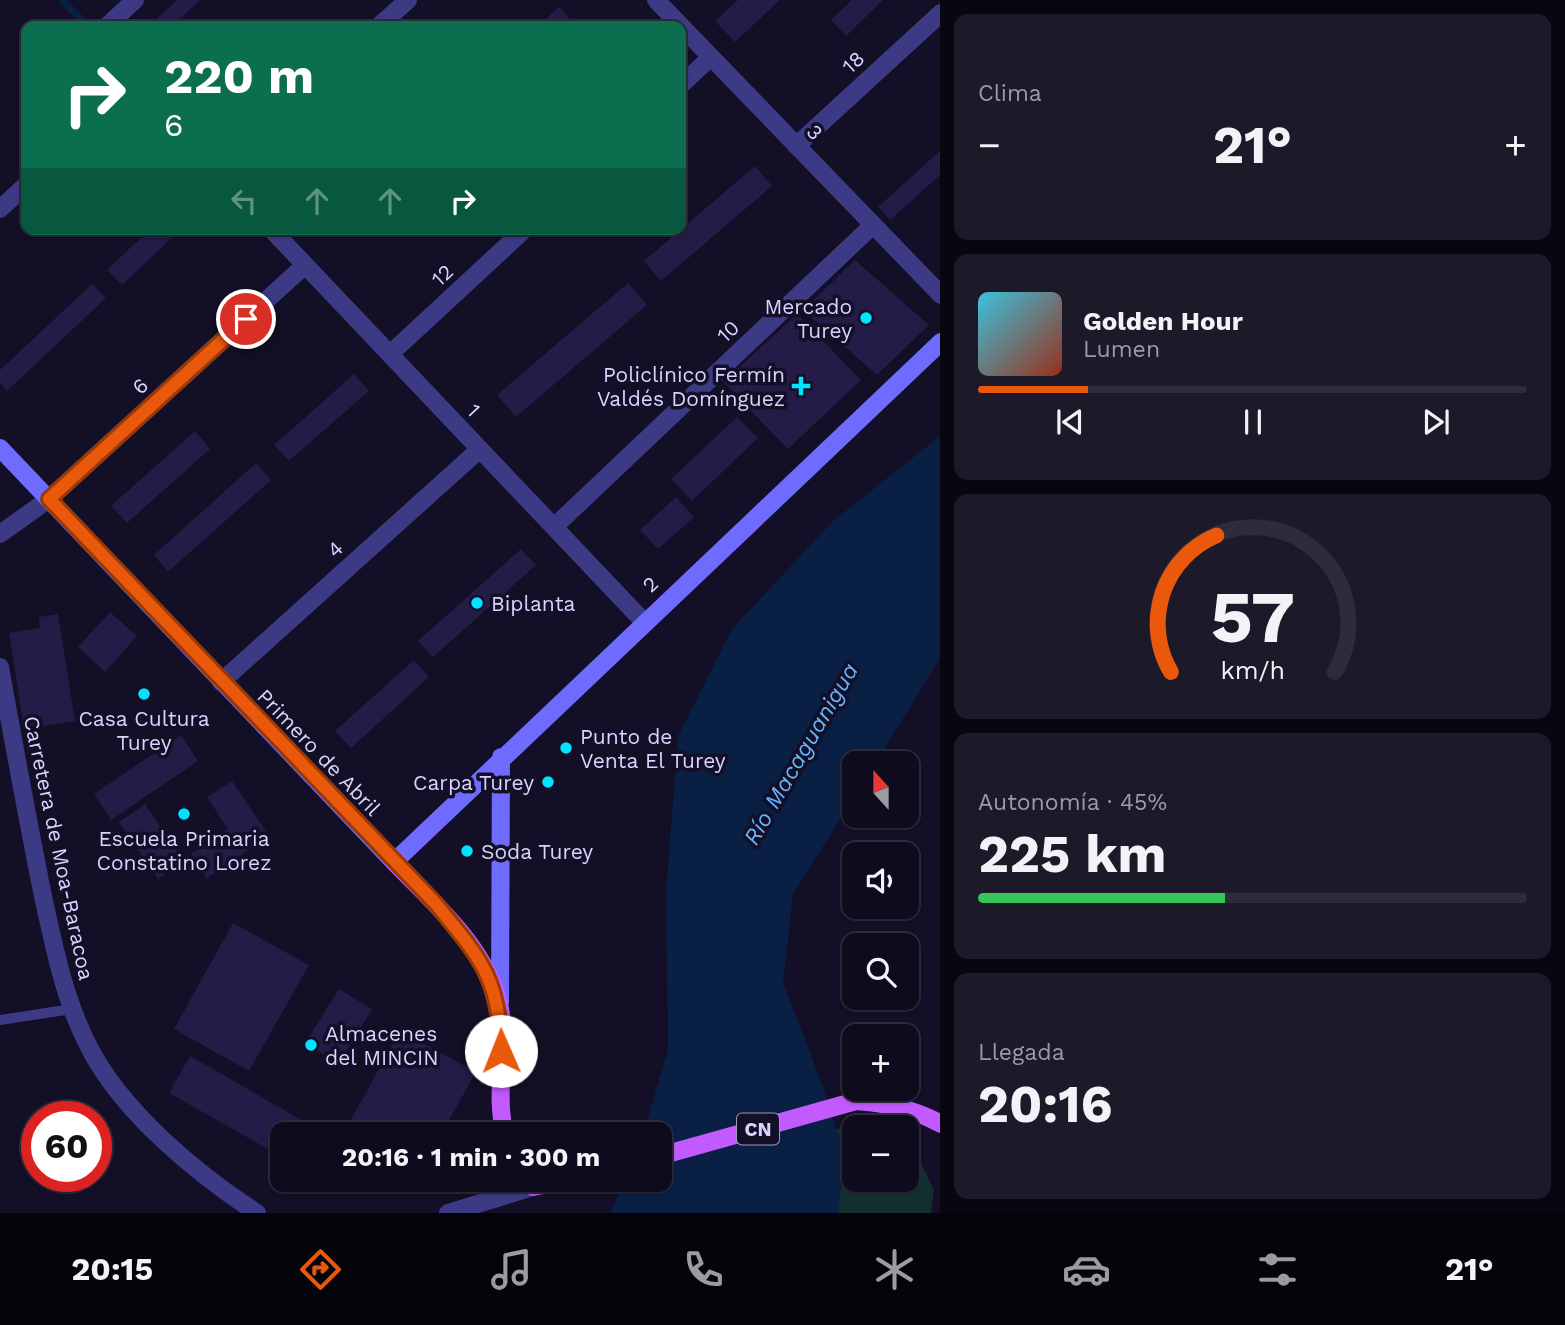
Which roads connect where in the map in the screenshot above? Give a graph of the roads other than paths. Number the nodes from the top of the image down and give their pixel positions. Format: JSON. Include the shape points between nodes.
{"nodes":[{"id":1,"x":135,"y":0,"type":"edge"},
{"id":2,"x":408,"y":0,"type":"edge"},
{"id":3,"x":656,"y":0,"type":"edge"},
{"id":4,"x":940,"y":13,"type":"edge"},
{"id":5,"x":112,"y":21,"type":"edge"},
{"id":6,"x":385,"y":21,"type":"edge"},
{"id":7,"x":676,"y":21,"type":"edge"},
{"id":8,"x":686,"y":31,"type":"edge"},
{"id":9,"x":711,"y":57,"type":"junction"},
{"id":10,"x":686,"y":80,"type":"edge"},
{"id":11,"x":796,"y":145,"type":"junction"},
{"id":12,"x":21,"y":190,"type":"edge"},
{"id":13,"x":0,"y":209,"type":"edge"},
{"id":14,"x":873,"y":225,"type":"junction"},
{"id":15,"x":277,"y":235,"type":"edge"},
{"id":16,"x":519,"y":235,"type":"edge"},
{"id":17,"x":305,"y":265,"type":"junction"},
{"id":18,"x":940,"y":295,"type":"edge"},
{"id":19,"x":940,"y":342,"type":"edge"},
{"id":20,"x":390,"y":354,"type":"junction"},
{"id":21,"x":0,"y":448,"type":"edge"},
{"id":22,"x":480,"y":449,"type":"junction"},
{"id":23,"x":49,"y":499,"type":"junction"},
{"id":24,"x":554,"y":527,"type":"junction"},
{"id":25,"x":0,"y":534,"type":"edge"},
{"id":26,"x":643,"y":622,"type":"junction"},
{"id":27,"x":0,"y":667,"type":"edge"},
{"id":28,"x":221,"y":682,"type":"junction"},
{"id":29,"x":501,"y":757,"type":"junction"},
{"id":30,"x":394,"y":862,"type":"junction"},
{"id":31,"x":72,"y":1009,"type":"junction"},
{"id":32,"x":500,"y":1009,"type":"junction"},
{"id":33,"x":0,"y":1020,"type":"edge"},
{"id":34,"x":505,"y":1122,"type":"edge"},
{"id":35,"x":940,"y":1124,"type":"edge"},
{"id":36,"x":672,"y":1153,"type":"edge"},
{"id":37,"x":505,"y":1192,"type":"edge"},
{"id":38,"x":257,"y":1213,"type":"edge"},
{"id":39,"x":448,"y":1213,"type":"edge"}],
"edges":[{"from":1,"to":5,"type":"street"},
{"from":2,"to":6,"type":"street"},
{"from":3,"to":7,"type":"street","name":"3"},
{"from":4,"to":11,"type":"street","name":"18"},
{"from":8,"to":9,"type":"street","name":"3"},
{"from":9,"to":10,"type":"street"},
{"from":9,"to":11,"type":"street","name":"3"},
{"from":11,"to":14,"type":"street","name":"3"},
{"from":12,"to":13,"type":"street"},
{"from":14,"to":18,"type":"street","name":"3"},
{"from":14,"to":24,"type":"street","name":"10"},
{"from":15,"to":17,"type":"street","name":"1"},
{"from":16,"to":20,"type":"street","name":"12"},
{"from":17,"to":20,"type":"street","name":"1"},
{"from":17,"to":23,"type":"street","name":"6"},
{"from":19,"to":26,"type":"main road","name":"2"},
{"from":20,"to":22,"type":"street","name":"1"},
{"from":21,"to":23,"type":"main road","name":"Primero de Abril"},
{"from":22,"to":24,"type":"street","name":"1"},
{"from":22,"to":28,"type":"street","name":"4"},
{"from":23,"to":25,"type":"street","name":"6"},
{"from":23,"to":28,"type":"main road","name":"Primero de Abril"},
{"from":24,"to":26,"type":"street","name":"1"},
{"from":26,"to":29,"type":"main road","name":"2"},
{"from":27,"to":31,"type":"street","name":"Carretera de Moa-Baracoa","via":[[28,825]]},
{"from":28,"to":30,"type":"main road","name":"Primero de Abril"},
{"from":29,"to":30,"type":"main road","name":"2"},
{"from":29,"to":32,"type":"main road"},
{"from":30,"to":32,"type":"main road","name":"Primero de Abril","via":[[436,904],[481,960]]},
{"from":31,"to":33,"type":"lane"},
{"from":31,"to":38,"type":"street","name":"Carretera de Moa-Baracoa","via":[[89,1048],[114,1087],[177,1153]]},
{"from":32,"to":34,"type":"main road","name":"Primero de Abril"},
{"from":35,"to":36,"type":"main road","number":"CN","via":[[922,1114],[856,1101]]},
{"from":37,"to":39,"type":"street"}]}
